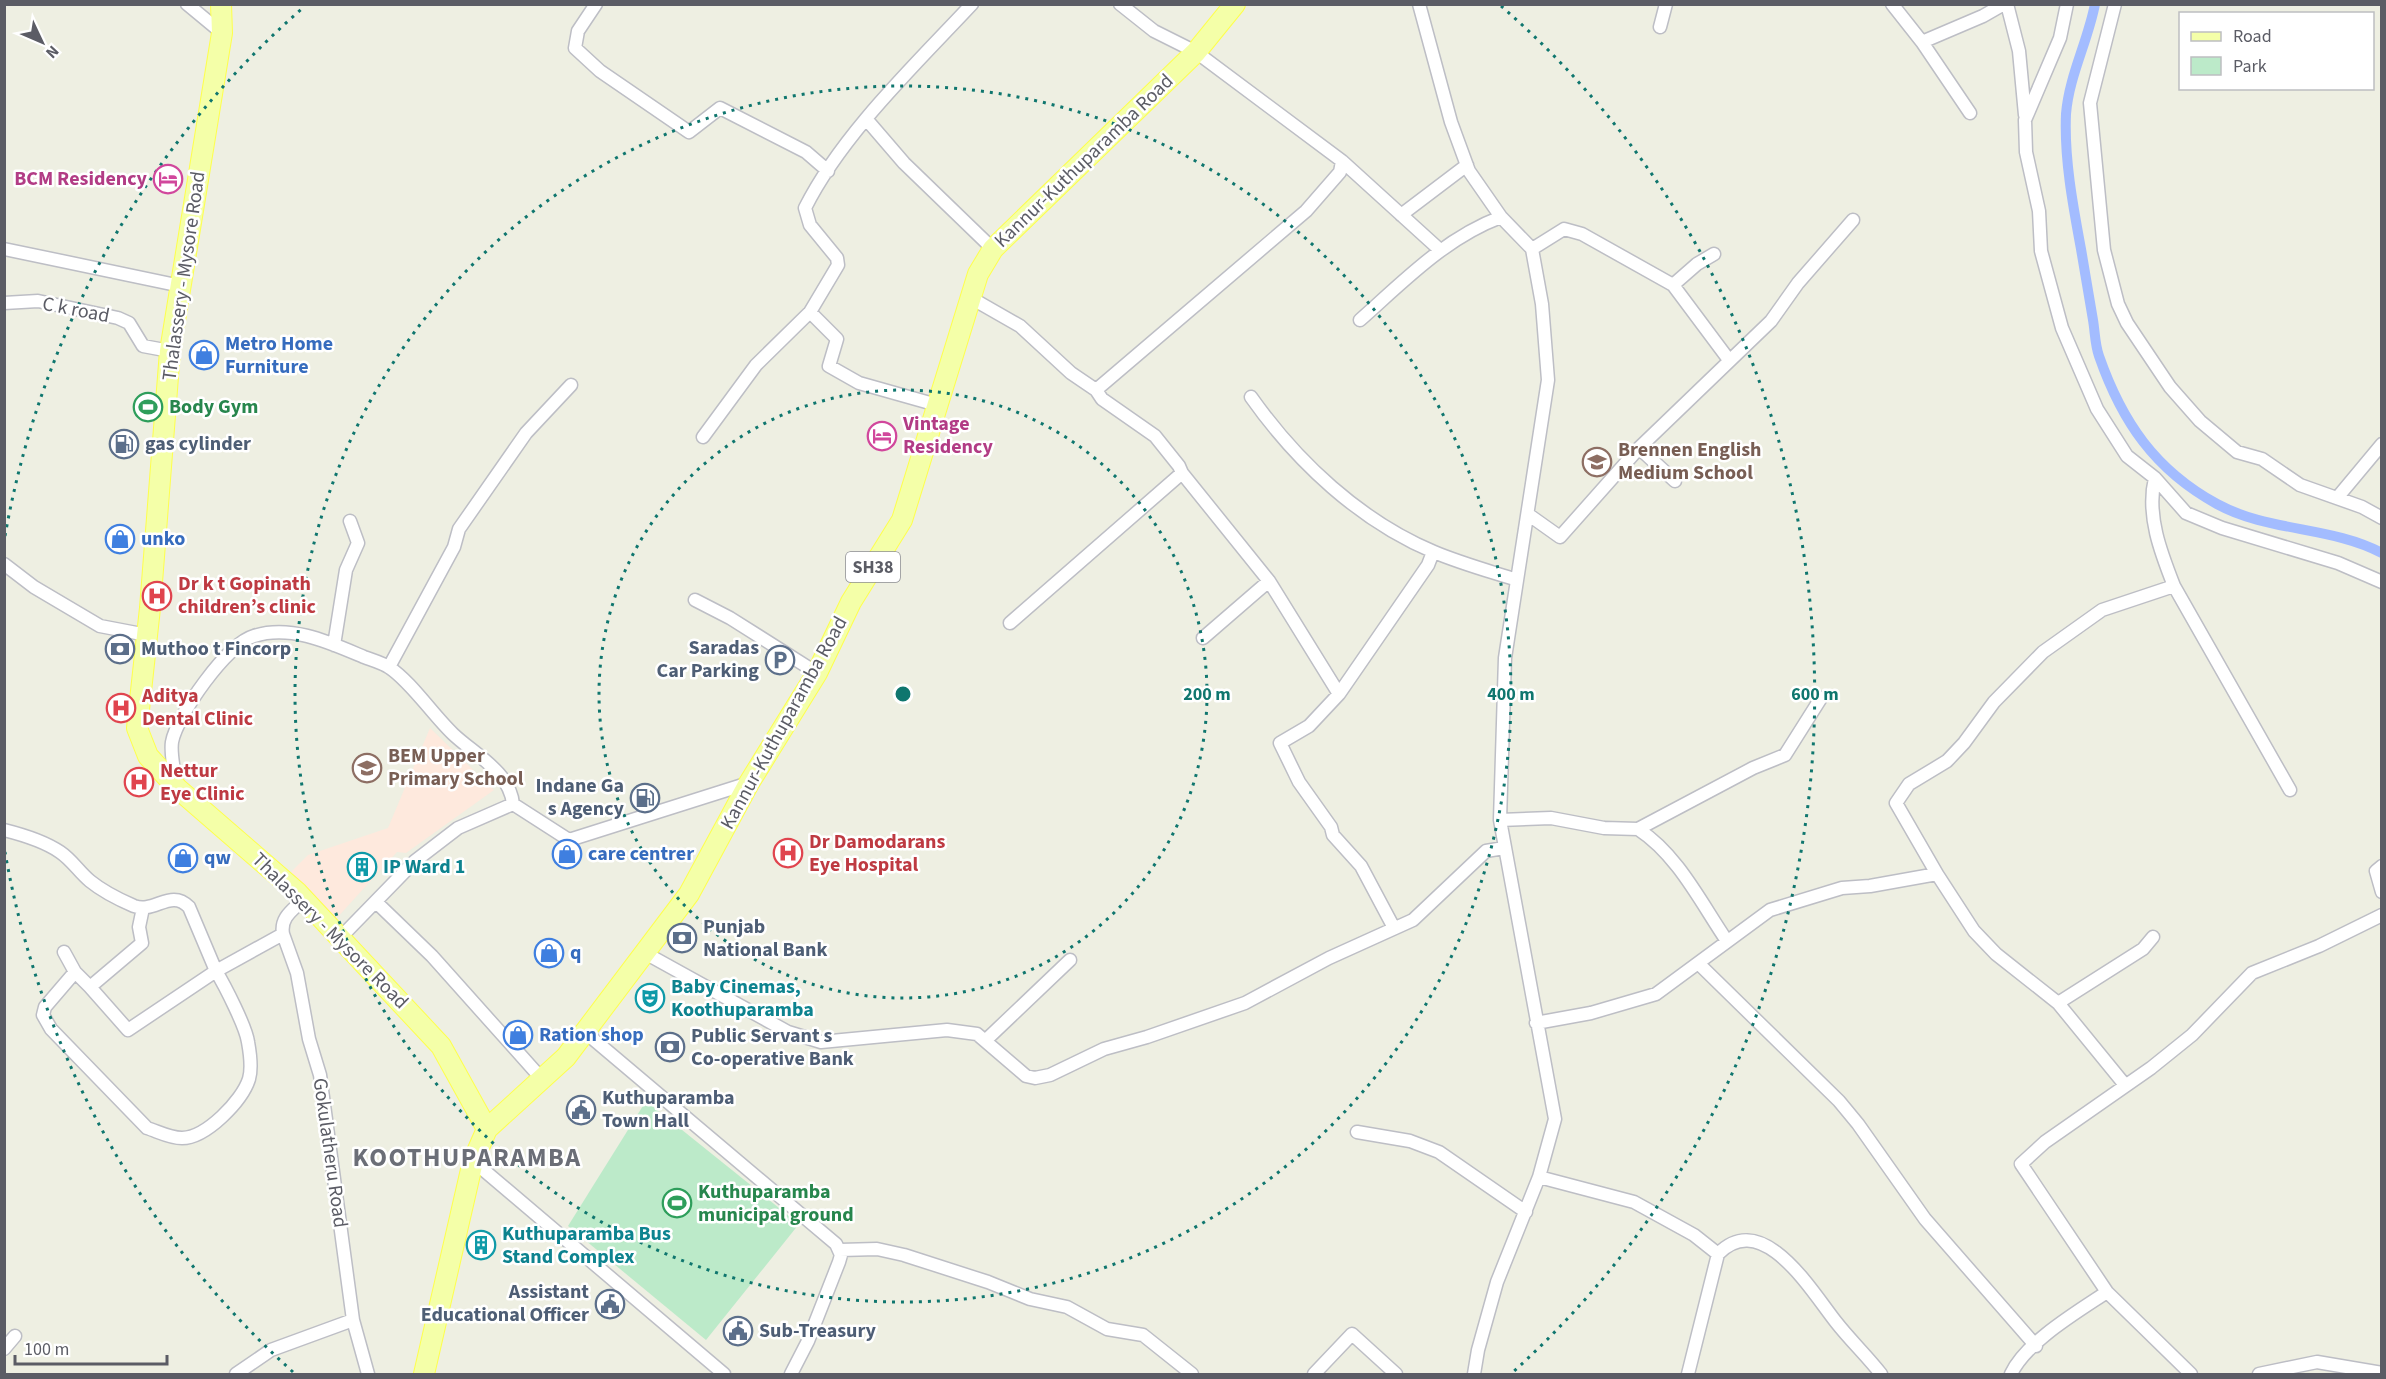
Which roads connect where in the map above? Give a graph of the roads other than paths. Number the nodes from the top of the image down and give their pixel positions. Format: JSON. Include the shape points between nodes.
{"nodes":[{"id":1,"x":187,"y":4,"type":"edge"},
{"id":2,"x":221,"y":4,"type":"edge"},
{"id":3,"x":596,"y":4,"type":"edge"},
{"id":4,"x":972,"y":4,"type":"edge"},
{"id":5,"x":1235,"y":4,"type":"edge"},
{"id":6,"x":1419,"y":4,"type":"edge"},
{"id":7,"x":1666,"y":4,"type":"edge"},
{"id":8,"x":1892,"y":4,"type":"edge"},
{"id":9,"x":2005,"y":4,"type":"edge"},
{"id":10,"x":2067,"y":4,"type":"edge"},
{"id":11,"x":2115,"y":4,"type":"edge"},
{"id":12,"x":1126,"y":6,"type":"edge"},
{"id":13,"x":1660,"y":27,"type":"dead end"},
{"id":14,"x":222,"y":33,"type":"junction"},
{"id":15,"x":1922,"y":42,"type":"junction"},
{"id":16,"x":1196,"y":52,"type":"junction"},
{"id":17,"x":1970,"y":113,"type":"dead end"},
{"id":18,"x":867,"y":120,"type":"junction"},
{"id":19,"x":2025,"y":120,"type":"junction"},
{"id":20,"x":1342,"y":161,"type":"junction"},
{"id":21,"x":1467,"y":165,"type":"junction"},
{"id":22,"x":828,"y":171,"type":"junction"},
{"id":23,"x":1401,"y":215,"type":"junction"},
{"id":24,"x":1501,"y":217,"type":"junction"},
{"id":25,"x":1853,"y":220,"type":"dead end"},
{"id":26,"x":4,"y":249,"type":"edge"},
{"id":27,"x":993,"y":249,"type":"junction"},
{"id":28,"x":1532,"y":249,"type":"junction"},
{"id":29,"x":1440,"y":250,"type":"junction"},
{"id":30,"x":1714,"y":254,"type":"dead end"},
{"id":31,"x":1673,"y":285,"type":"junction"},
{"id":32,"x":181,"y":286,"type":"junction"},
{"id":33,"x":971,"y":298,"type":"junction"},
{"id":34,"x":4,"y":303,"type":"edge"},
{"id":35,"x":810,"y":312,"type":"junction"},
{"id":36,"x":1360,"y":320,"type":"dead end"},
{"id":37,"x":170,"y":351,"type":"junction"},
{"id":38,"x":1729,"y":360,"type":"junction"},
{"id":39,"x":571,"y":385,"type":"dead end"},
{"id":40,"x":1095,"y":390,"type":"junction"},
{"id":41,"x":1251,"y":397,"type":"dead end"},
{"id":42,"x":937,"y":405,"type":"junction"},
{"id":43,"x":703,"y":437,"type":"dead end"},
{"id":44,"x":2382,"y":444,"type":"edge"},
{"id":45,"x":1639,"y":447,"type":"junction"},
{"id":46,"x":1182,"y":473,"type":"junction"},
{"id":47,"x":2155,"y":478,"type":"junction"},
{"id":48,"x":1676,"y":481,"type":"dead end"},
{"id":49,"x":2337,"y":498,"type":"junction"},
{"id":50,"x":1529,"y":515,"type":"junction"},
{"id":51,"x":2382,"y":518,"type":"edge"},
{"id":52,"x":350,"y":521,"type":"dead end"},
{"id":53,"x":1433,"y":552,"type":"junction"},
{"id":54,"x":4,"y":564,"type":"edge"},
{"id":55,"x":1269,"y":580,"type":"junction"},
{"id":56,"x":1516,"y":580,"type":"junction"},
{"id":57,"x":2382,"y":582,"type":"edge"},
{"id":58,"x":2174,"y":586,"type":"junction"},
{"id":59,"x":695,"y":600,"type":"dead end"},
{"id":60,"x":1010,"y":623,"type":"dead end"},
{"id":61,"x":147,"y":634,"type":"junction"},
{"id":62,"x":1203,"y":638,"type":"dead end"},
{"id":63,"x":334,"y":645,"type":"junction"},
{"id":64,"x":389,"y":667,"type":"junction"},
{"id":65,"x":818,"y":673,"type":"junction"},
{"id":66,"x":1339,"y":694,"type":"junction"},
{"id":67,"x":1821,"y":698,"type":"dead end"},
{"id":68,"x":749,"y":783,"type":"junction"},
{"id":69,"x":177,"y":788,"type":"junction"},
{"id":70,"x":2290,"y":790,"type":"dead end"},
{"id":71,"x":513,"y":804,"type":"junction"},
{"id":72,"x":1500,"y":820,"type":"junction"},
{"id":73,"x":4,"y":830,"type":"edge"},
{"id":74,"x":1638,"y":830,"type":"junction"},
{"id":75,"x":1503,"y":848,"type":"junction"},
{"id":76,"x":2382,"y":866,"type":"edge"},
{"id":77,"x":1937,"y":874,"type":"junction"},
{"id":78,"x":2382,"y":891,"type":"edge"},
{"id":79,"x":304,"y":899,"type":"junction"},
{"id":80,"x":376,"y":902,"type":"junction"},
{"id":81,"x":143,"y":908,"type":"junction"},
{"id":82,"x":2382,"y":915,"type":"edge"},
{"id":83,"x":1394,"y":928,"type":"junction"},
{"id":84,"x":283,"y":934,"type":"junction"},
{"id":85,"x":341,"y":937,"type":"junction"},
{"id":86,"x":2153,"y":937,"type":"dead end"},
{"id":87,"x":1727,"y":941,"type":"junction"},
{"id":88,"x":64,"y":952,"type":"dead end"},
{"id":89,"x":645,"y":953,"type":"junction"},
{"id":90,"x":1070,"y":960,"type":"dead end"},
{"id":91,"x":1700,"y":964,"type":"junction"},
{"id":92,"x":216,"y":971,"type":"junction"},
{"id":93,"x":75,"y":972,"type":"junction"},
{"id":94,"x":90,"y":987,"type":"junction"},
{"id":95,"x":2058,"y":1003,"type":"junction"},
{"id":96,"x":1536,"y":1023,"type":"junction"},
{"id":97,"x":586,"y":1034,"type":"junction"},
{"id":98,"x":986,"y":1040,"type":"junction"},
{"id":99,"x":541,"y":1078,"type":"junction"},
{"id":100,"x":2125,"y":1085,"type":"junction"},
{"id":101,"x":487,"y":1129,"type":"junction"},
{"id":102,"x":1357,"y":1132,"type":"dead end"},
{"id":103,"x":473,"y":1161,"type":"junction"},
{"id":104,"x":1539,"y":1178,"type":"junction"},
{"id":105,"x":1526,"y":1212,"type":"junction"},
{"id":106,"x":840,"y":1250,"type":"junction"},
{"id":107,"x":1718,"y":1254,"type":"junction"},
{"id":108,"x":2107,"y":1292,"type":"junction"},
{"id":109,"x":353,"y":1320,"type":"junction"},
{"id":110,"x":15,"y":1336,"type":"dead end"},
{"id":111,"x":2036,"y":1346,"type":"junction"},
{"id":112,"x":4,"y":1349,"type":"edge"},
{"id":113,"x":2382,"y":1373,"type":"edge"},
{"id":114,"x":236,"y":1374,"type":"edge"},
{"id":115,"x":368,"y":1374,"type":"edge"},
{"id":116,"x":424,"y":1374,"type":"edge"},
{"id":117,"x":724,"y":1374,"type":"edge"},
{"id":118,"x":791,"y":1374,"type":"edge"},
{"id":119,"x":1192,"y":1374,"type":"edge"},
{"id":120,"x":1314,"y":1374,"type":"edge"},
{"id":121,"x":1396,"y":1374,"type":"edge"},
{"id":122,"x":1474,"y":1374,"type":"edge"},
{"id":123,"x":1688,"y":1374,"type":"edge"},
{"id":124,"x":1881,"y":1374,"type":"edge"},
{"id":125,"x":2011,"y":1374,"type":"edge"},
{"id":126,"x":2191,"y":1374,"type":"edge"},
{"id":127,"x":2259,"y":1374,"type":"edge"}],
"edges":[{"from":1,"to":14,"type":"street"},
{"from":2,"to":14,"type":"main road","name":"Thalassery - Mysore Road"},
{"from":3,"to":22,"type":"street","via":[[578,32],[575,48],[600,71],[689,132],[720,108],[806,152]]},
{"from":4,"to":18,"type":"street"},
{"from":5,"to":16,"type":"main road","name":"Kannur-Kuthuparamba Road","number":"SH38"},
{"from":6,"to":21,"type":"street","via":[[1451,122]]},
{"from":7,"to":13,"type":"street"},
{"from":8,"to":15,"type":"street"},
{"from":9,"to":15,"type":"street"},
{"from":9,"to":19,"type":"street","via":[[2019,51]]},
{"from":10,"to":19,"type":"street","via":[[2060,38]]},
{"from":11,"to":49,"type":"street","via":[[2090,103],[2104,250],[2118,304],[2170,387],[2215,435],[2237,452],[2262,459],[2300,485]]},
{"from":12,"to":16,"type":"street","via":[[1154,31]]},
{"from":14,"to":32,"type":"main road","name":"Thalassery - Mysore Road"},
{"from":15,"to":17,"type":"street"},
{"from":16,"to":20,"type":"street"},
{"from":16,"to":27,"type":"main road","name":"Kannur-Kuthuparamba Road","number":"SH38"},
{"from":18,"to":22,"type":"street"},
{"from":18,"to":27,"type":"street","via":[[904,163]]},
{"from":19,"to":47,"type":"street","via":[[2026,152],[2039,211],[2042,250],[2062,327],[2097,409],[2127,456]]},
{"from":20,"to":23,"type":"street"},
{"from":20,"to":40,"type":"street","via":[[1340,172],[1306,211]]},
{"from":21,"to":23,"type":"street"},
{"from":21,"to":24,"type":"street"},
{"from":22,"to":35,"type":"street","via":[[806,208],[810,225],[837,258],[838,265]]},
{"from":23,"to":29,"type":"street"},
{"from":24,"to":28,"type":"street"},
{"from":24,"to":29,"type":"street","via":[[1478,226]]},
{"from":25,"to":38,"type":"street","via":[[1771,321]]},
{"from":26,"to":32,"type":"street"},
{"from":27,"to":33,"type":"main road","name":"Kannur-Kuthuparamba Road","number":"SH38","via":[[978,274]]},
{"from":28,"to":31,"type":"street","via":[[1564,229],[1582,234]]},
{"from":28,"to":50,"type":"street","via":[[1542,304],[1548,380]]},
{"from":29,"to":36,"type":"street"},
{"from":30,"to":31,"type":"street"},
{"from":31,"to":38,"type":"street"},
{"from":32,"to":37,"type":"main road","name":"Thalassery - Mysore Road"},
{"from":33,"to":40,"type":"street","via":[[1020,326]]},
{"from":33,"to":42,"type":"main road","name":"Kannur-Kuthuparamba Road","number":"SH38"},
{"from":34,"to":37,"type":"street","name":"C k road","via":[[38,301],[118,318],[129,323],[143,346]]},
{"from":35,"to":42,"type":"street","via":[[837,339],[829,366],[859,383]]},
{"from":35,"to":43,"type":"street","via":[[756,365]]},
{"from":37,"to":61,"type":"main road","name":"Thalassery - Mysore Road"},
{"from":38,"to":45,"type":"street"},
{"from":39,"to":64,"type":"street","via":[[526,433],[459,529],[454,547]]},
{"from":40,"to":46,"type":"street","via":[[1155,436]]},
{"from":41,"to":53,"type":"street","via":[[1338,495]]},
{"from":42,"to":65,"type":"main road","name":"Kannur-Kuthuparamba Road","number":"SH38","via":[[902,520],[851,602]]},
{"from":44,"to":49,"type":"street"},
{"from":45,"to":48,"type":"street"},
{"from":45,"to":50,"type":"street","via":[[1560,537]]},
{"from":46,"to":55,"type":"street"},
{"from":46,"to":60,"type":"street"},
{"from":47,"to":57,"type":"street","via":[[2186,513],[2338,563]]},
{"from":47,"to":58,"type":"street","via":[[2155,528]]},
{"from":49,"to":51,"type":"street"},
{"from":50,"to":56,"type":"street"},
{"from":52,"to":63,"type":"street","via":[[358,543],[346,570]]},
{"from":53,"to":56,"type":"street"},
{"from":53,"to":66,"type":"street","via":[[1416,584]]},
{"from":54,"to":61,"type":"street","via":[[34,587],[100,626]]},
{"from":55,"to":62,"type":"street"},
{"from":55,"to":66,"type":"street"},
{"from":56,"to":72,"type":"street","via":[[1506,658]]},
{"from":58,"to":70,"type":"street"},
{"from":58,"to":77,"type":"street","via":[[2102,610],[2043,652],[1994,702],[1947,761],[1909,784],[1896,803]]},
{"from":59,"to":65,"type":"street"},
{"from":61,"to":69,"type":"main road","name":"Thalassery - Mysore Road","via":[[137,728],[148,756]]},
{"from":63,"to":64,"type":"street"},
{"from":63,"to":69,"type":"street","via":[[283,633],[253,636],[226,656],[207,677],[177,729],[172,743]]},
{"from":64,"to":71,"type":"street","via":[[453,734],[504,778],[512,790]]},
{"from":65,"to":68,"type":"main road","name":"Kannur-Kuthuparamba Road","number":"SH38"},
{"from":66,"to":83,"type":"street","via":[[1310,726],[1280,743],[1333,836],[1361,866]]},
{"from":67,"to":74,"type":"street","via":[[1785,755],[1752,768]]},
{"from":68,"to":71,"type":"street","via":[[569,840]]},
{"from":68,"to":89,"type":"main road","name":"Kannur-Kuthuparamba Road","number":"SH38","via":[[689,894]]},
{"from":69,"to":79,"type":"main road","name":"Thalassery - Mysore Road"},
{"from":71,"to":80,"type":"street","via":[[458,828],[415,861]]},
{"from":72,"to":74,"type":"street","via":[[1551,818]]},
{"from":72,"to":75,"type":"street"},
{"from":73,"to":81,"type":"street","via":[[61,852],[89,881]]},
{"from":74,"to":87,"type":"street","via":[[1677,868]]},
{"from":75,"to":83,"type":"street","via":[[1486,851],[1413,920]]},
{"from":75,"to":96,"type":"street"},
{"from":76,"to":78,"type":"street","via":[[2376,871]]},
{"from":77,"to":87,"type":"street","via":[[1806,897],[1770,910]]},
{"from":77,"to":95,"type":"street","via":[[1974,931]]},
{"from":79,"to":84,"type":"street","via":[[285,918],[281,925]]},
{"from":79,"to":85,"type":"main road","name":"Thalassery - Mysore Road"},
{"from":80,"to":85,"type":"street"},
{"from":80,"to":99,"type":"street","via":[[432,956]]},
{"from":81,"to":92,"type":"street","via":[[174,898],[183,901]]},
{"from":81,"to":94,"type":"street","via":[[139,927],[142,943]]},
{"from":82,"to":100,"type":"street","via":[[2252,974],[2192,1035]]},
{"from":83,"to":98,"type":"street","via":[[1245,1003],[1104,1049],[1050,1075],[1026,1076]]},
{"from":84,"to":92,"type":"street"},
{"from":84,"to":109,"type":"street","name":"Gokulatheru Road","via":[[297,973],[320,1075]]},
{"from":85,"to":101,"type":"main road","name":"Thalassery - Mysore Road","via":[[441,1046]]},
{"from":86,"to":95,"type":"street","via":[[2143,949]]},
{"from":87,"to":91,"type":"street"},
{"from":88,"to":93,"type":"street"},
{"from":89,"to":97,"type":"main road","name":"Kannur-Kuthuparamba Road","number":"SH38"},
{"from":89,"to":98,"type":"street","via":[[788,1032],[822,1042],[947,1030],[977,1034]]},
{"from":90,"to":98,"type":"street"},
{"from":91,"to":96,"type":"street","via":[[1656,994],[1591,1013]]},
{"from":91,"to":111,"type":"street","via":[[1839,1101],[1925,1219]]},
{"from":92,"to":93,"type":"street","via":[[248,1039],[250,1078],[220,1118],[203,1132],[184,1138],[147,1128],[51,1029],[43,1015],[45,1007]]},
{"from":92,"to":94,"type":"street","via":[[128,1030]]},
{"from":93,"to":94,"type":"street"},
{"from":95,"to":100,"type":"street"},
{"from":96,"to":104,"type":"street","via":[[1555,1119]]},
{"from":97,"to":99,"type":"main road","name":"Kannur-Kuthuparamba Road","number":"SH38"},
{"from":97,"to":106,"type":"street"},
{"from":99,"to":101,"type":"main road","name":"Kannur-Kuthuparamba Road","number":"SH38"},
{"from":100,"to":108,"type":"street","via":[[2045,1142],[2021,1164]]},
{"from":101,"to":103,"type":"main road"},
{"from":102,"to":105,"type":"street","via":[[1410,1141],[1439,1152]]},
{"from":103,"to":116,"type":"main road"},
{"from":103,"to":117,"type":"street"},
{"from":104,"to":105,"type":"street"},
{"from":104,"to":107,"type":"street","via":[[1634,1202],[1694,1235]]},
{"from":105,"to":122,"type":"street","via":[[1497,1282]]},
{"from":106,"to":118,"type":"street","via":[[816,1321]]},
{"from":106,"to":119,"type":"street","via":[[877,1249],[904,1255],[1030,1299],[1067,1307],[1107,1329],[1143,1335]]},
{"from":107,"to":123,"type":"street"},
{"from":107,"to":124,"type":"street","via":[[1740,1241],[1762,1245],[1779,1254],[1817,1294]]},
{"from":108,"to":111,"type":"street"},
{"from":108,"to":126,"type":"street"},
{"from":109,"to":114,"type":"street","via":[[272,1350]]},
{"from":109,"to":115,"type":"street","name":"Gokulatheru Road"},
{"from":110,"to":112,"type":"street"},
{"from":111,"to":125,"type":"street","via":[[2018,1359]]},
{"from":113,"to":127,"type":"street","via":[[2317,1362]]},
{"from":120,"to":121,"type":"street","via":[[1353,1334]]}]}
